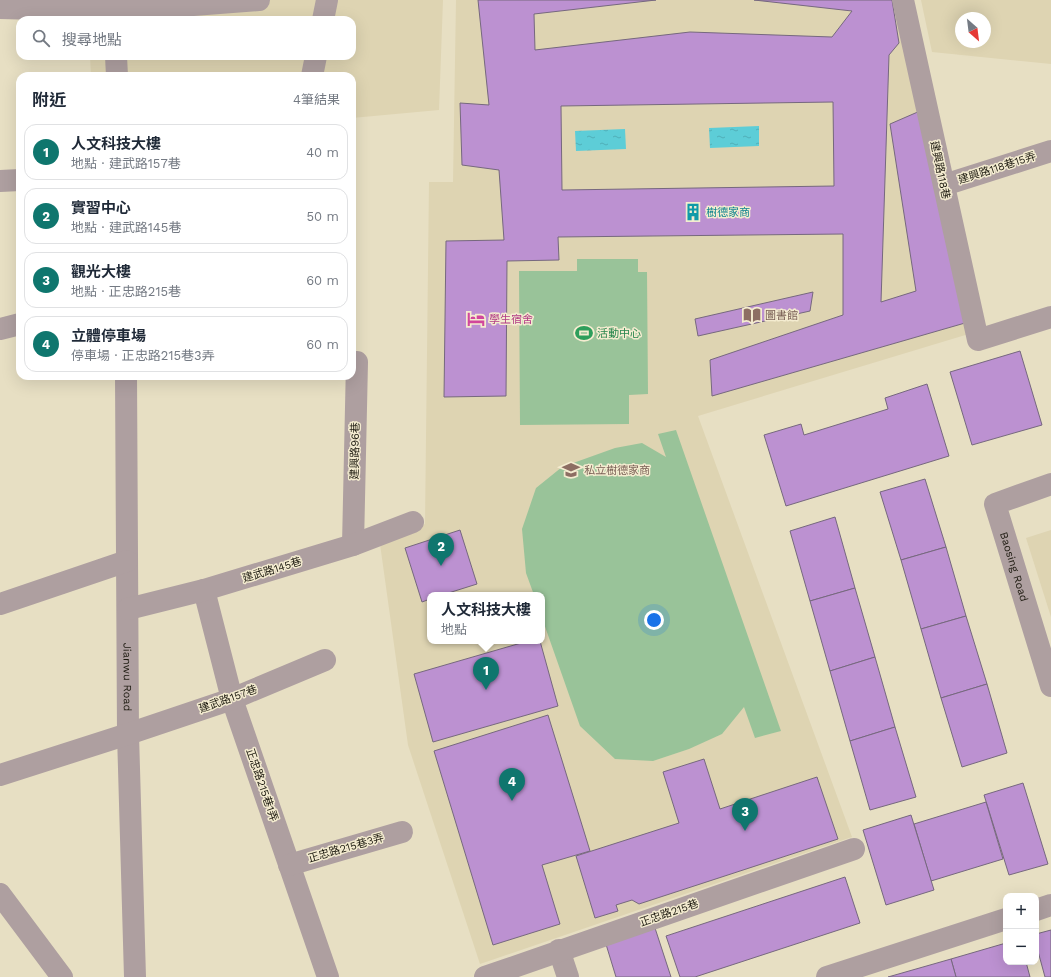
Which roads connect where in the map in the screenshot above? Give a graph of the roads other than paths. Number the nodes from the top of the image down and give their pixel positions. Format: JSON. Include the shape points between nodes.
{"nodes":[{"id":1,"x":260,"y":0,"type":"edge"},
{"id":2,"x":327,"y":0,"type":"edge"},
{"id":3,"x":903,"y":0,"type":"edge"},
{"id":4,"x":0,"y":8,"type":"edge"},
{"id":5,"x":114,"y":10,"type":"edge"},
{"id":6,"x":324,"y":16,"type":"edge"},
{"id":7,"x":116,"y":60,"type":"edge"},
{"id":8,"x":315,"y":60,"type":"edge"},
{"id":9,"x":117,"y":72,"type":"edge"},
{"id":10,"x":313,"y":72,"type":"edge"},
{"id":11,"x":1051,"y":151,"type":"edge"},
{"id":12,"x":16,"y":180,"type":"edge"},
{"id":13,"x":0,"y":181,"type":"edge"},
{"id":14,"x":944,"y":185,"type":"junction"},
{"id":15,"x":1051,"y":317,"type":"edge"},
{"id":16,"x":16,"y":325,"type":"edge"},
{"id":17,"x":0,"y":329,"type":"edge"},
{"id":18,"x":356,"y":362,"type":"edge"},
{"id":19,"x":126,"y":380,"type":"edge"},
{"id":20,"x":1051,"y":484,"type":"edge"},
{"id":21,"x":413,"y":522,"type":"dead end"},
{"id":22,"x":353,"y":545,"type":"junction"},
{"id":23,"x":127,"y":561,"type":"junction"},
{"id":24,"x":204,"y":590,"type":"junction"},
{"id":25,"x":1,"y":598,"type":"edge"},
{"id":26,"x":128,"y":609,"type":"junction"},
{"id":27,"x":326,"y":660,"type":"dead end"},
{"id":28,"x":1051,"y":686,"type":"edge"},
{"id":29,"x":232,"y":699,"type":"junction"},
{"id":30,"x":128,"y":734,"type":"junction"},
{"id":31,"x":0,"y":775,"type":"edge"},
{"id":32,"x":402,"y":832,"type":"dead end"},
{"id":33,"x":854,"y":849,"type":"dead end"},
{"id":34,"x":289,"y":865,"type":"junction"},
{"id":35,"x":0,"y":894,"type":"edge"},
{"id":36,"x":1051,"y":905,"type":"edge"},
{"id":37,"x":1039,"y":909,"type":"edge"},
{"id":38,"x":1003,"y":920,"type":"edge"},
{"id":39,"x":559,"y":950,"type":"junction"},
{"id":40,"x":62,"y":977,"type":"edge"},
{"id":41,"x":135,"y":977,"type":"edge"},
{"id":42,"x":328,"y":977,"type":"edge"},
{"id":43,"x":485,"y":977,"type":"edge"},
{"id":44,"x":568,"y":977,"type":"edge"},
{"id":45,"x":827,"y":977,"type":"edge"}],
"edges":[{"from":1,"to":5,"type":"street"},
{"from":2,"to":6,"type":"street"},
{"from":3,"to":14,"type":"street","name":"建興路118巷"},
{"from":4,"to":5,"type":"street"},
{"from":7,"to":9,"type":"street"},
{"from":8,"to":10,"type":"street"},
{"from":11,"to":14,"type":"street","name":"建興路118巷15弄"},
{"from":12,"to":13,"type":"street"},
{"from":14,"to":15,"type":"street","name":"建興路118巷","via":[[978,340]]},
{"from":16,"to":17,"type":"street"},
{"from":18,"to":22,"type":"street","name":"建興路96巷"},
{"from":19,"to":23,"type":"street","name":"Jianwu Road"},
{"from":20,"to":28,"type":"street","name":"Baosing Road","via":[[995,504]]},
{"from":21,"to":22,"type":"street","name":"建武路145巷"},
{"from":22,"to":24,"type":"street","name":"建武路145巷"},
{"from":23,"to":25,"type":"street"},
{"from":23,"to":26,"type":"street","name":"Jianwu Road"},
{"from":24,"to":26,"type":"street","name":"建武路145巷"},
{"from":24,"to":29,"type":"street","name":"正忠路215巷1弄"},
{"from":26,"to":30,"type":"street","name":"Jianwu Road"},
{"from":27,"to":29,"type":"street","name":"建武路157巷"},
{"from":29,"to":30,"type":"street","name":"建武路157巷"},
{"from":29,"to":34,"type":"street","name":"正忠路215巷1弄"},
{"from":30,"to":31,"type":"street","name":"建武路157巷"},
{"from":30,"to":41,"type":"street","name":"Jianwu Road"},
{"from":32,"to":34,"type":"street","name":"正忠路215巷3弄"},
{"from":33,"to":39,"type":"street","name":"正忠路215巷"},
{"from":34,"to":42,"type":"street","name":"正忠路215巷1弄"},
{"from":35,"to":40,"type":"street"},
{"from":36,"to":37,"type":"street"},
{"from":38,"to":45,"type":"street"},
{"from":39,"to":43,"type":"street","name":"正忠路215巷"},
{"from":39,"to":44,"type":"street"}]}
